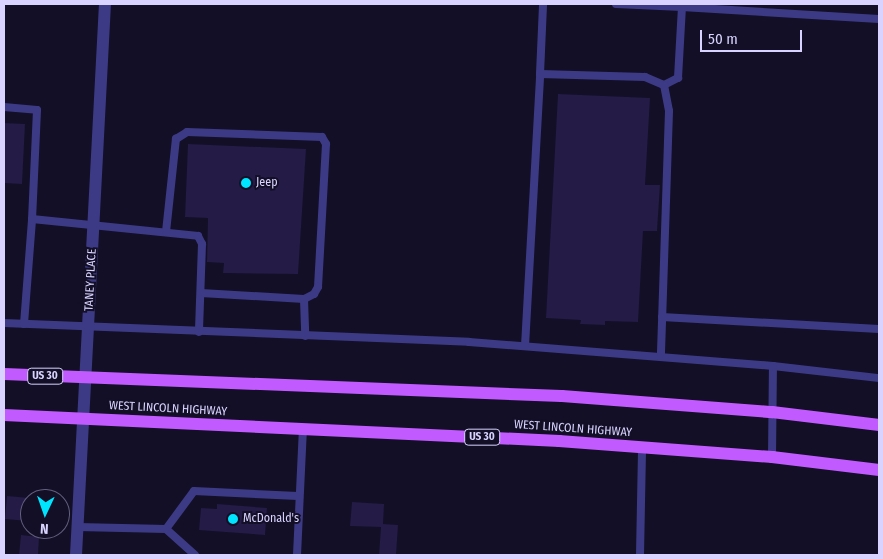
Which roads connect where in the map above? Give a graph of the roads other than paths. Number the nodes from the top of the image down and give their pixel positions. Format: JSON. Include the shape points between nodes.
{"nodes":[{"id":1,"x":105,"y":4,"type":"edge"},
{"id":2,"x":543,"y":4,"type":"edge"},
{"id":3,"x":616,"y":4,"type":"edge"},
{"id":4,"x":682,"y":7,"type":"junction"},
{"id":5,"x":879,"y":19,"type":"edge"},
{"id":6,"x":540,"y":74,"type":"junction"},
{"id":7,"x":664,"y":85,"type":"junction"},
{"id":8,"x":4,"y":107,"type":"edge"},
{"id":9,"x":32,"y":219,"type":"junction"},
{"id":10,"x":94,"y":225,"type":"junction"},
{"id":11,"x":166,"y":232,"type":"junction"},
{"id":12,"x":201,"y":293,"type":"junction"},
{"id":13,"x":304,"y":299,"type":"junction"},
{"id":14,"x":662,"y":317,"type":"junction"},
{"id":15,"x":4,"y":323,"type":"edge"},
{"id":16,"x":24,"y":324,"type":"junction"},
{"id":17,"x":88,"y":327,"type":"junction"},
{"id":18,"x":879,"y":329,"type":"edge"},
{"id":19,"x":200,"y":332,"type":"junction"},
{"id":20,"x":305,"y":336,"type":"junction"},
{"id":21,"x":525,"y":346,"type":"junction"},
{"id":22,"x":661,"y":357,"type":"junction"},
{"id":23,"x":773,"y":366,"type":"junction"},
{"id":24,"x":4,"y":374,"type":"edge"},
{"id":25,"x":86,"y":378,"type":"junction"},
{"id":26,"x":879,"y":378,"type":"edge"},
{"id":27,"x":772,"y":412,"type":"junction"},
{"id":28,"x":4,"y":415,"type":"edge"},
{"id":29,"x":84,"y":418,"type":"junction"},
{"id":30,"x":879,"y":425,"type":"edge"},
{"id":31,"x":303,"y":429,"type":"junction"},
{"id":32,"x":642,"y":447,"type":"junction"},
{"id":33,"x":772,"y":457,"type":"junction"},
{"id":34,"x":879,"y":470,"type":"edge"},
{"id":35,"x":298,"y":496,"type":"junction"},
{"id":36,"x":78,"y":527,"type":"junction"},
{"id":37,"x":166,"y":529,"type":"junction"},
{"id":38,"x":76,"y":555,"type":"edge"},
{"id":39,"x":195,"y":555,"type":"edge"},
{"id":40,"x":297,"y":555,"type":"edge"},
{"id":41,"x":640,"y":555,"type":"edge"}],
"edges":[{"from":1,"to":10,"type":"street","name":"TANEY PLACE"},
{"from":2,"to":6,"type":"lane"},
{"from":3,"to":4,"type":"lane"},
{"from":4,"to":5,"type":"lane"},
{"from":4,"to":7,"type":"lane","via":[[678,78]]},
{"from":6,"to":7,"type":"lane","via":[[646,77]]},
{"from":6,"to":21,"type":"lane"},
{"from":7,"to":14,"type":"lane","via":[[669,111]]},
{"from":8,"to":9,"type":"lane","via":[[37,110]]},
{"from":9,"to":10,"type":"lane"},
{"from":9,"to":16,"type":"lane"},
{"from":10,"to":11,"type":"lane"},
{"from":10,"to":17,"type":"street","name":"TANEY PLACE"},
{"from":11,"to":12,"type":"lane","via":[[198,236],[202,244]]},
{"from":11,"to":13,"type":"lane","via":[[176,139],[187,132],[322,137],[326,144],[318,287],[314,294]]},
{"from":12,"to":13,"type":"lane"},
{"from":12,"to":19,"type":"lane"},
{"from":13,"to":20,"type":"lane"},
{"from":14,"to":18,"type":"lane"},
{"from":14,"to":22,"type":"lane"},
{"from":15,"to":16,"type":"lane"},
{"from":16,"to":17,"type":"lane"},
{"from":17,"to":19,"type":"lane"},
{"from":17,"to":25,"type":"street","name":"TANEY PLACE"},
{"from":19,"to":20,"type":"lane"},
{"from":20,"to":21,"type":"lane"},
{"from":21,"to":22,"type":"lane"},
{"from":22,"to":23,"type":"lane"},
{"from":23,"to":26,"type":"lane"},
{"from":23,"to":27,"type":"lane"},
{"from":24,"to":25,"type":"main road","number":"US 30"},
{"from":25,"to":27,"type":"main road","number":"US 30","via":[[562,396]]},
{"from":25,"to":29,"type":"street","name":"TANEY PLACE"},
{"from":27,"to":30,"type":"main road","number":"US 30"},
{"from":27,"to":33,"type":"lane"},
{"from":28,"to":29,"type":"main road","number":"US 30"},
{"from":29,"to":31,"type":"main road","name":"WEST LINCOLN HIGHWAY","number":"US 30"},
{"from":29,"to":36,"type":"street","name":"TANEY PLACE"},
{"from":31,"to":32,"type":"main road","name":"WEST LINCOLN HIGHWAY","number":"US 30"},
{"from":31,"to":35,"type":"lane"},
{"from":32,"to":33,"type":"main road","name":"WEST LINCOLN HIGHWAY","number":"US 30"},
{"from":32,"to":41,"type":"lane"},
{"from":33,"to":34,"type":"main road","name":"WEST LINCOLN HIGHWAY","number":"US 30"},
{"from":35,"to":37,"type":"lane","via":[[194,491]]},
{"from":35,"to":40,"type":"lane"},
{"from":36,"to":37,"type":"lane"},
{"from":36,"to":38,"type":"street","name":"TANEY PLACE"},
{"from":37,"to":39,"type":"lane"}]}
